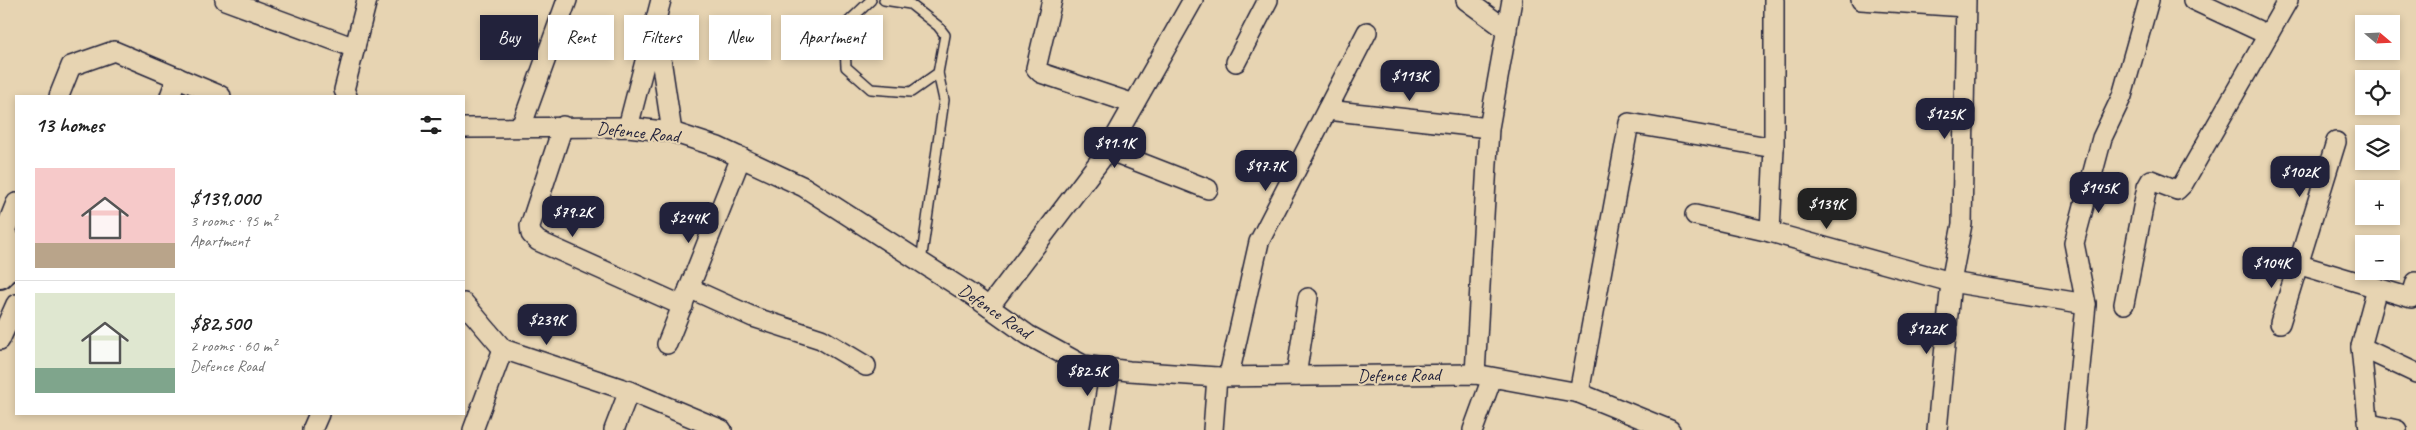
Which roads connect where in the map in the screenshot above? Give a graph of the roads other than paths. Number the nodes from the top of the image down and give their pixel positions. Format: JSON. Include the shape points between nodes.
{"nodes":[{"id":1,"x":225,"y":0,"type":"edge"},
{"id":2,"x":367,"y":0,"type":"edge"},
{"id":3,"x":567,"y":0,"type":"edge"},
{"id":4,"x":662,"y":0,"type":"edge"},
{"id":5,"x":871,"y":0,"type":"edge"},
{"id":6,"x":884,"y":0,"type":"edge"},
{"id":7,"x":1052,"y":0,"type":"edge"},
{"id":8,"x":1193,"y":0,"type":"edge"},
{"id":9,"x":1268,"y":0,"type":"edge"},
{"id":10,"x":1466,"y":0,"type":"edge"},
{"id":11,"x":1512,"y":0,"type":"edge"},
{"id":12,"x":1774,"y":0,"type":"edge"},
{"id":13,"x":1861,"y":0,"type":"edge"},
{"id":14,"x":2149,"y":0,"type":"edge"},
{"id":15,"x":2193,"y":0,"type":"edge"},
{"id":16,"x":2288,"y":0,"type":"edge"},
{"id":17,"x":1965,"y":4,"type":"edge"},
{"id":18,"x":657,"y":15,"type":"edge"},
{"id":19,"x":1507,"y":30,"type":"junction"},
{"id":20,"x":1366,"y":32,"type":"dead end"},
{"id":21,"x":2268,"y":35,"type":"junction"},
{"id":22,"x":355,"y":48,"type":"junction"},
{"id":23,"x":645,"y":60,"type":"edge"},
{"id":24,"x":661,"y":60,"type":"edge"},
{"id":25,"x":1236,"y":62,"type":"dead end"},
{"id":26,"x":938,"y":73,"type":"junction"},
{"id":27,"x":177,"y":77,"type":"junction"},
{"id":28,"x":59,"y":95,"type":"edge"},
{"id":29,"x":170,"y":95,"type":"edge"},
{"id":30,"x":219,"y":95,"type":"edge"},
{"id":31,"x":346,"y":95,"type":"edge"},
{"id":32,"x":1134,"y":104,"type":"junction"},
{"id":33,"x":1327,"y":110,"type":"junction"},
{"id":34,"x":563,"y":126,"type":"junction"},
{"id":35,"x":521,"y":127,"type":"junction"},
{"id":36,"x":628,"y":127,"type":"junction"},
{"id":37,"x":465,"y":128,"type":"edge"},
{"id":38,"x":1489,"y":128,"type":"junction"},
{"id":39,"x":672,"y":132,"type":"junction"},
{"id":40,"x":2336,"y":142,"type":"dead end"},
{"id":41,"x":1774,"y":148,"type":"junction"},
{"id":42,"x":1108,"y":150,"type":"junction"},
{"id":43,"x":742,"y":157,"type":"junction"},
{"id":44,"x":1208,"y":189,"type":"dead end"},
{"id":45,"x":15,"y":205,"type":"edge"},
{"id":46,"x":1695,"y":215,"type":"dead end"},
{"id":47,"x":1770,"y":232,"type":"junction"},
{"id":48,"x":2,"y":235,"type":"edge"},
{"id":49,"x":921,"y":262,"type":"junction"},
{"id":50,"x":2297,"y":264,"type":"junction"},
{"id":51,"x":0,"y":275,"type":"edge"},
{"id":52,"x":1951,"y":282,"type":"junction"},
{"id":53,"x":2416,"y":282,"type":"edge"},
{"id":54,"x":690,"y":288,"type":"junction"},
{"id":55,"x":2377,"y":288,"type":"junction"},
{"id":56,"x":1308,"y":298,"type":"dead end"},
{"id":57,"x":465,"y":304,"type":"edge"},
{"id":58,"x":2086,"y":304,"type":"junction"},
{"id":59,"x":2124,"y":304,"type":"dead end"},
{"id":60,"x":15,"y":306,"type":"edge"},
{"id":61,"x":683,"y":306,"type":"junction"},
{"id":62,"x":989,"y":307,"type":"junction"},
{"id":63,"x":2280,"y":323,"type":"dead end"},
{"id":64,"x":0,"y":340,"type":"edge"},
{"id":65,"x":667,"y":344,"type":"dead end"},
{"id":66,"x":2361,"y":347,"type":"junction"},
{"id":67,"x":503,"y":349,"type":"junction"},
{"id":68,"x":866,"y":366,"type":"dead end"},
{"id":69,"x":1110,"y":369,"type":"junction"},
{"id":70,"x":2416,"y":373,"type":"edge"},
{"id":71,"x":1223,"y":376,"type":"junction"},
{"id":72,"x":1296,"y":376,"type":"junction"},
{"id":73,"x":1484,"y":376,"type":"junction"},
{"id":74,"x":629,"y":391,"type":"junction"},
{"id":75,"x":1579,"y":393,"type":"junction"},
{"id":76,"x":1651,"y":426,"type":"edge"},
{"id":77,"x":2370,"y":427,"type":"edge"},
{"id":78,"x":473,"y":430,"type":"edge"},
{"id":79,"x":614,"y":430,"type":"edge"},
{"id":80,"x":722,"y":430,"type":"edge"},
{"id":81,"x":1100,"y":430,"type":"edge"},
{"id":82,"x":1213,"y":430,"type":"edge"},
{"id":83,"x":1473,"y":430,"type":"edge"},
{"id":84,"x":1670,"y":430,"type":"edge"},
{"id":85,"x":1937,"y":430,"type":"edge"},
{"id":86,"x":2074,"y":430,"type":"edge"},
{"id":87,"x":2397,"y":430,"type":"edge"}],
"edges":[{"from":1,"to":22,"type":"street"},
{"from":2,"to":22,"type":"street"},
{"from":3,"to":35,"type":"street"},
{"from":4,"to":18,"type":"street"},
{"from":5,"to":26,"type":"lane","via":[[844,26],[846,66],[871,89],[911,92]]},
{"from":6,"to":26,"type":"lane","via":[[910,4],[945,35]]},
{"from":7,"to":32,"type":"street","via":[[1036,68],[1041,73]]},
{"from":8,"to":32,"type":"street"},
{"from":9,"to":25,"type":"street"},
{"from":10,"to":19,"type":"street"},
{"from":11,"to":19,"type":"street"},
{"from":12,"to":41,"type":"street"},
{"from":13,"to":17,"type":"street"},
{"from":14,"to":58,"type":"street","via":[[2122,96],[2102,138],[2074,243]]},
{"from":15,"to":21,"type":"street"},
{"from":16,"to":21,"type":"street"},
{"from":17,"to":52,"type":"street","via":[[1962,224]]},
{"from":19,"to":38,"type":"street"},
{"from":20,"to":33,"type":"street"},
{"from":21,"to":59,"type":"street","via":[[2183,184],[2177,190],[2151,180],[2147,187]]},
{"from":22,"to":31,"type":"street","via":[[344,90]]},
{"from":23,"to":36,"type":"street"},
{"from":24,"to":39,"type":"street"},
{"from":26,"to":49,"type":"lane","via":[[944,100]]},
{"from":27,"to":28,"type":"street","via":[[114,51],[71,66]]},
{"from":27,"to":29,"type":"street"},
{"from":27,"to":30,"type":"street"},
{"from":32,"to":42,"type":"street"},
{"from":33,"to":38,"type":"street"},
{"from":33,"to":71,"type":"street","via":[[1259,242]]},
{"from":34,"to":35,"type":"street","name":"Defence Road"},
{"from":34,"to":36,"type":"street","name":"Defence Road"},
{"from":34,"to":61,"type":"street","via":[[530,226],[531,234],[538,241]]},
{"from":35,"to":37,"type":"street","name":"Defence Road"},
{"from":36,"to":39,"type":"street","name":"Defence Road"},
{"from":38,"to":73,"type":"street"},
{"from":39,"to":43,"type":"street","name":"Defence Road"},
{"from":40,"to":50,"type":"street"},
{"from":41,"to":47,"type":"street"},
{"from":41,"to":75,"type":"street","via":[[1629,123]]},
{"from":42,"to":44,"type":"street"},
{"from":42,"to":62,"type":"street"},
{"from":43,"to":49,"type":"street","name":"Defence Road","via":[[804,187]]},
{"from":43,"to":54,"type":"street"},
{"from":45,"to":48,"type":"street"},
{"from":46,"to":47,"type":"street"},
{"from":47,"to":52,"type":"street"},
{"from":48,"to":51,"type":"street","via":[[11,256]]},
{"from":49,"to":62,"type":"street","name":"Defence Road"},
{"from":50,"to":55,"type":"street"},
{"from":50,"to":63,"type":"street"},
{"from":52,"to":58,"type":"street"},
{"from":52,"to":85,"type":"street"},
{"from":53,"to":55,"type":"street","via":[[2411,298]]},
{"from":54,"to":61,"type":"street"},
{"from":54,"to":68,"type":"street","via":[[753,316],[821,339]]},
{"from":55,"to":66,"type":"street"},
{"from":56,"to":72,"type":"street"},
{"from":57,"to":67,"type":"street"},
{"from":58,"to":86,"type":"street"},
{"from":60,"to":64,"type":"street"},
{"from":61,"to":65,"type":"street"},
{"from":62,"to":69,"type":"street","name":"Defence Road","via":[[1028,335],[1084,365]]},
{"from":66,"to":70,"type":"street"},
{"from":66,"to":77,"type":"street"},
{"from":67,"to":74,"type":"street"},
{"from":67,"to":78,"type":"street"},
{"from":69,"to":71,"type":"street","name":"Defence Road"},
{"from":69,"to":81,"type":"street"},
{"from":71,"to":72,"type":"street","name":"Defence Road"},
{"from":71,"to":82,"type":"street"},
{"from":72,"to":73,"type":"street","name":"Defence Road"},
{"from":73,"to":75,"type":"street","name":"Defence Road"},
{"from":73,"to":83,"type":"street"},
{"from":74,"to":79,"type":"street"},
{"from":74,"to":80,"type":"street"},
{"from":75,"to":76,"type":"street","name":"Defence Road"},
{"from":76,"to":84,"type":"street","name":"Defence Road"},
{"from":77,"to":87,"type":"street"}]}
